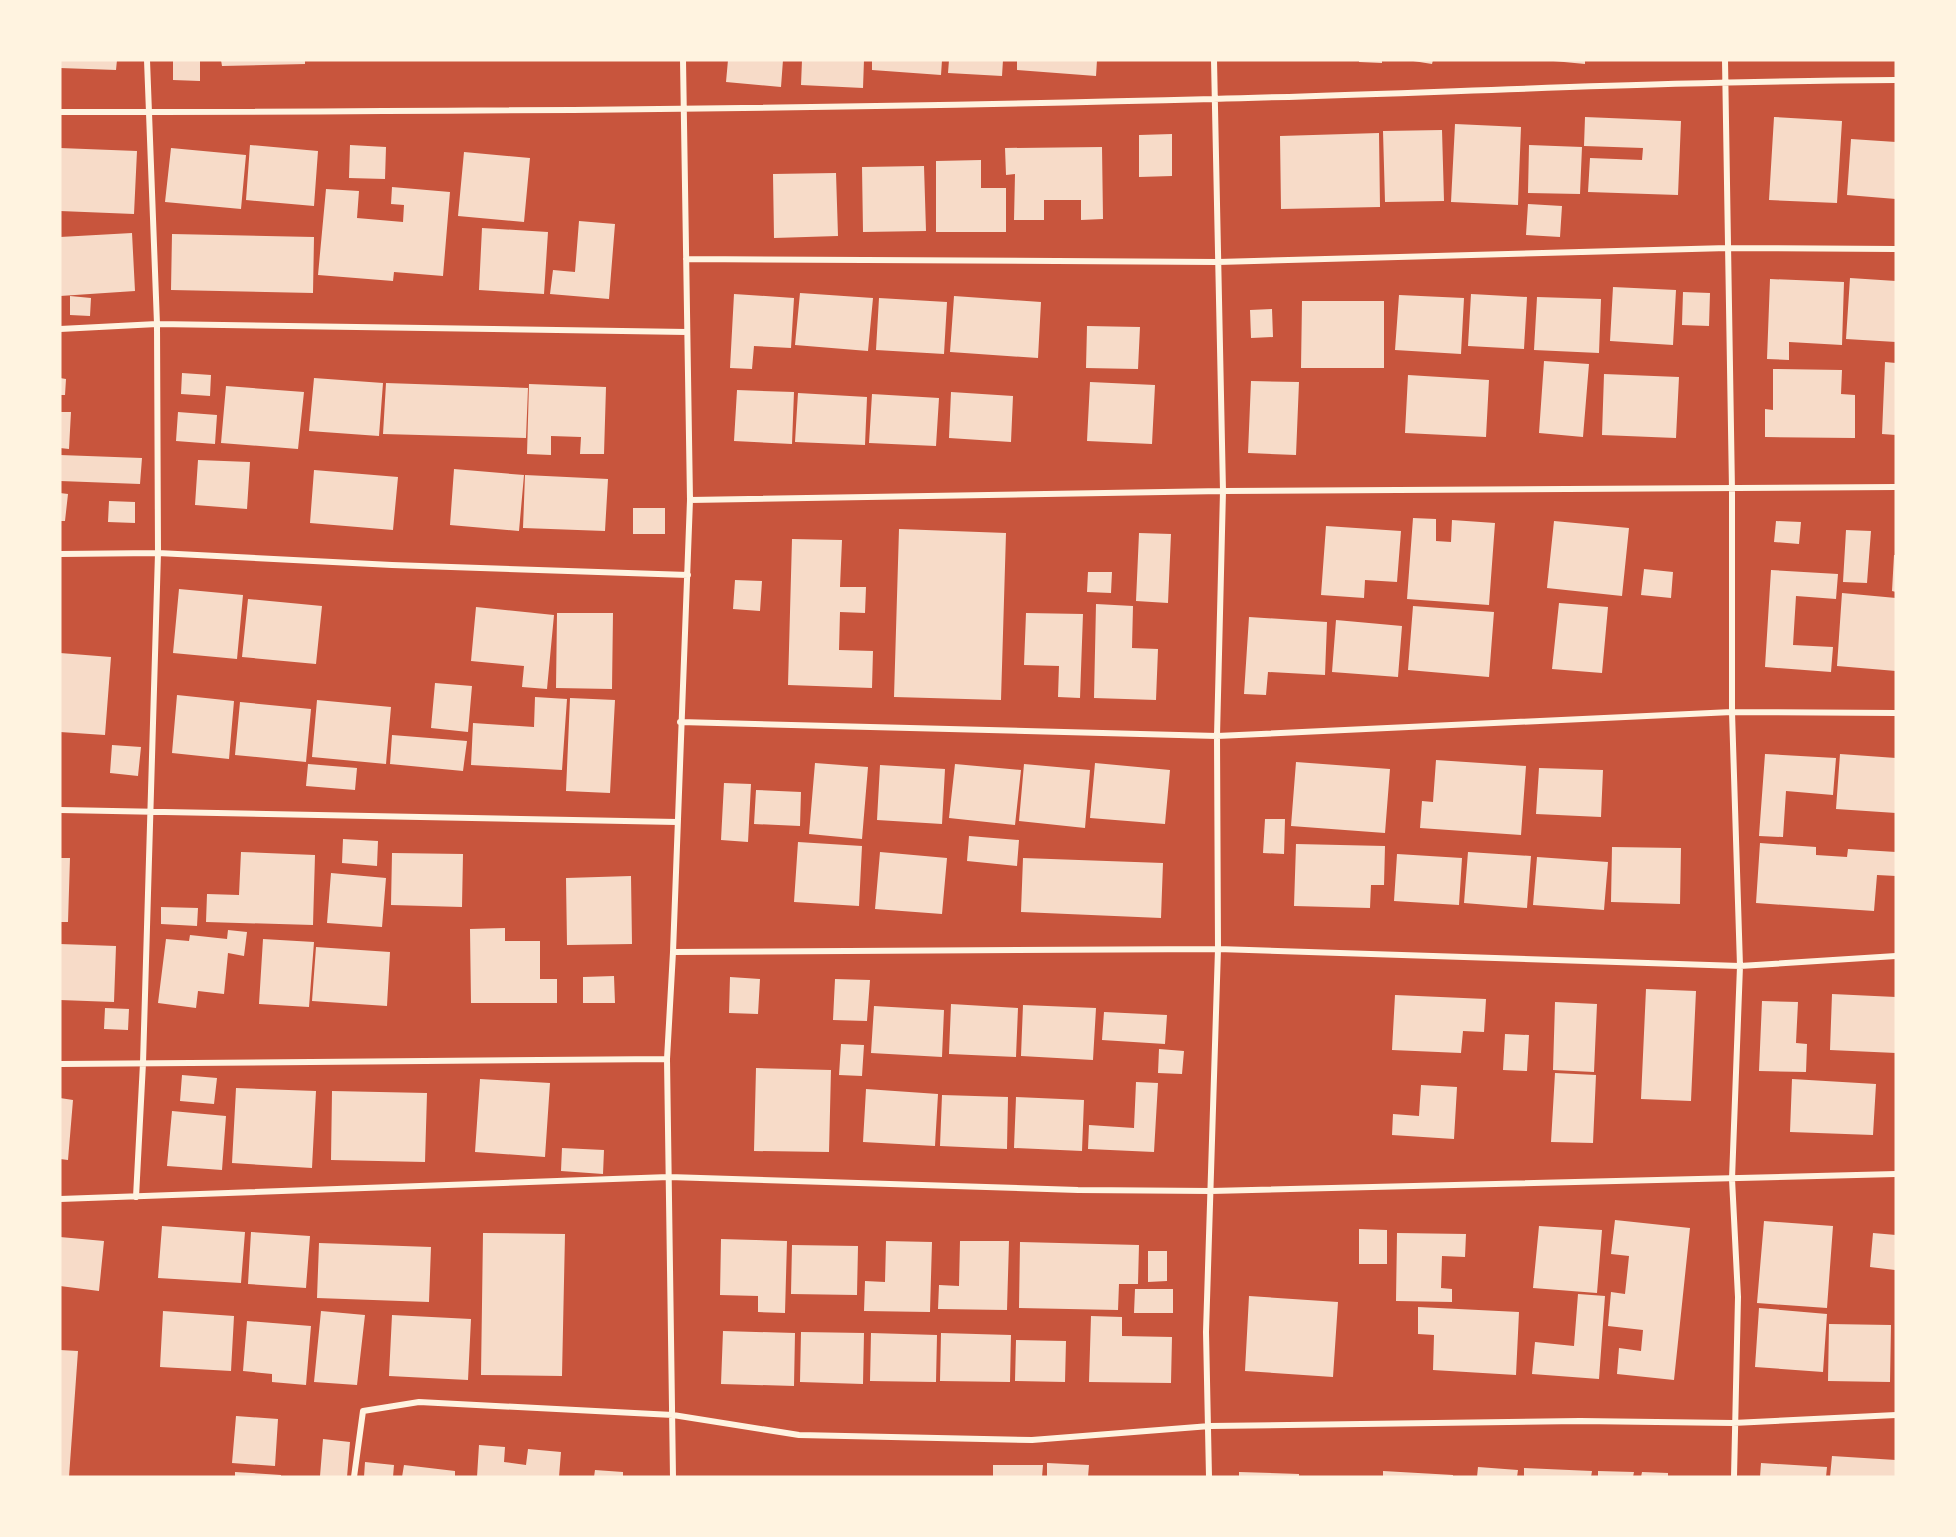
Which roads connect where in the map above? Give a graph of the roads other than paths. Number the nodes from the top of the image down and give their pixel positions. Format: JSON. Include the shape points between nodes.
{"nodes":[{"id":1,"x":147,"y":60,"type":"edge"},
{"id":2,"x":683,"y":60,"type":"edge"},
{"id":3,"x":1214,"y":60,"type":"edge"},
{"id":4,"x":1725,"y":60,"type":"edge"},
{"id":5,"x":1896,"y":80,"type":"edge"},
{"id":6,"x":1725,"y":81,"type":"junction"},
{"id":7,"x":1215,"y":99,"type":"junction"},
{"id":8,"x":685,"y":110,"type":"junction"},
{"id":9,"x":60,"y":112,"type":"edge"},
{"id":10,"x":148,"y":112,"type":"junction"},
{"id":11,"x":1728,"y":248,"type":"junction"},
{"id":12,"x":1896,"y":249,"type":"edge"},
{"id":13,"x":686,"y":259,"type":"junction"},
{"id":14,"x":1218,"y":262,"type":"junction"},
{"id":15,"x":157,"y":324,"type":"junction"},
{"id":16,"x":60,"y":329,"type":"edge"},
{"id":17,"x":687,"y":332,"type":"junction"},
{"id":18,"x":1896,"y":487,"type":"edge"},
{"id":19,"x":1732,"y":490,"type":"junction"},
{"id":20,"x":1223,"y":491,"type":"junction"},
{"id":21,"x":690,"y":500,"type":"junction"},
{"id":22,"x":158,"y":553,"type":"junction"},
{"id":23,"x":60,"y":554,"type":"edge"},
{"id":24,"x":688,"y":575,"type":"junction"},
{"id":25,"x":1732,"y":712,"type":"junction"},
{"id":26,"x":1896,"y":712,"type":"edge"},
{"id":27,"x":680,"y":722,"type":"junction"},
{"id":28,"x":1217,"y":736,"type":"junction"},
{"id":29,"x":60,"y":810,"type":"edge"},
{"id":30,"x":151,"y":811,"type":"junction"},
{"id":31,"x":676,"y":822,"type":"junction"},
{"id":32,"x":1218,"y":949,"type":"junction"},
{"id":33,"x":674,"y":952,"type":"junction"},
{"id":34,"x":1896,"y":956,"type":"edge"},
{"id":35,"x":1740,"y":966,"type":"junction"},
{"id":36,"x":667,"y":1059,"type":"junction"},
{"id":37,"x":143,"y":1063,"type":"junction"},
{"id":38,"x":60,"y":1064,"type":"edge"},
{"id":39,"x":1896,"y":1174,"type":"edge"},
{"id":40,"x":669,"y":1177,"type":"junction"},
{"id":41,"x":1732,"y":1179,"type":"junction"},
{"id":42,"x":1211,"y":1191,"type":"junction"},
{"id":43,"x":136,"y":1197,"type":"junction"},
{"id":44,"x":60,"y":1198,"type":"edge"},
{"id":45,"x":673,"y":1415,"type":"junction"},
{"id":46,"x":1896,"y":1415,"type":"edge"},
{"id":47,"x":1733,"y":1423,"type":"junction"},
{"id":48,"x":1210,"y":1426,"type":"junction"},
{"id":49,"x":354,"y":1477,"type":"edge"},
{"id":50,"x":673,"y":1477,"type":"edge"},
{"id":51,"x":1209,"y":1477,"type":"edge"},
{"id":52,"x":1734,"y":1477,"type":"edge"}],
"edges":[{"from":1,"to":10,"type":"street"},
{"from":2,"to":8,"type":"street"},
{"from":3,"to":7,"type":"street"},
{"from":4,"to":6,"type":"street"},
{"from":5,"to":6,"type":"street"},
{"from":6,"to":7,"type":"street"},
{"from":6,"to":11,"type":"street"},
{"from":7,"to":8,"type":"street"},
{"from":7,"to":14,"type":"street"},
{"from":8,"to":10,"type":"street"},
{"from":8,"to":13,"type":"street"},
{"from":9,"to":10,"type":"street"},
{"from":10,"to":15,"type":"street"},
{"from":11,"to":12,"type":"street"},
{"from":11,"to":14,"type":"street"},
{"from":11,"to":19,"type":"street"},
{"from":13,"to":14,"type":"street"},
{"from":13,"to":17,"type":"street"},
{"from":14,"to":20,"type":"street"},
{"from":15,"to":16,"type":"street"},
{"from":15,"to":17,"type":"street"},
{"from":15,"to":22,"type":"street"},
{"from":17,"to":21,"type":"street"},
{"from":18,"to":19,"type":"street"},
{"from":19,"to":20,"type":"street"},
{"from":19,"to":25,"type":"street"},
{"from":20,"to":21,"type":"street"},
{"from":20,"to":28,"type":"street"},
{"from":21,"to":24,"type":"street"},
{"from":22,"to":23,"type":"street"},
{"from":22,"to":24,"type":"street"},
{"from":22,"to":30,"type":"street"},
{"from":24,"to":27,"type":"street"},
{"from":25,"to":26,"type":"street"},
{"from":25,"to":28,"type":"street"},
{"from":25,"to":35,"type":"street"},
{"from":27,"to":28,"type":"street"},
{"from":27,"to":31,"type":"street"},
{"from":28,"to":32,"type":"street"},
{"from":29,"to":30,"type":"street"},
{"from":30,"to":31,"type":"street"},
{"from":30,"to":37,"type":"street"},
{"from":31,"to":33,"type":"street"},
{"from":32,"to":33,"type":"street"},
{"from":32,"to":35,"type":"street"},
{"from":32,"to":42,"type":"street"},
{"from":33,"to":36,"type":"street"},
{"from":34,"to":35,"type":"street"},
{"from":35,"to":41,"type":"street"},
{"from":36,"to":37,"type":"street"},
{"from":36,"to":40,"type":"street"},
{"from":37,"to":38,"type":"street"},
{"from":37,"to":43,"type":"street"},
{"from":39,"to":41,"type":"street"},
{"from":40,"to":42,"type":"street"},
{"from":40,"to":43,"type":"street"},
{"from":40,"to":45,"type":"street"},
{"from":41,"to":42,"type":"street"},
{"from":41,"to":47,"type":"street","via":[[1738,1297]]},
{"from":42,"to":48,"type":"street","via":[[1206,1332]]},
{"from":43,"to":44,"type":"street"},
{"from":45,"to":48,"type":"street","via":[[799,1435],[1020,1440]]},
{"from":45,"to":49,"type":"street","via":[[419,1402],[363,1411]]},
{"from":45,"to":50,"type":"street"},
{"from":46,"to":47,"type":"street"},
{"from":47,"to":48,"type":"street"},
{"from":47,"to":52,"type":"street"},
{"from":48,"to":51,"type":"street"}]}
